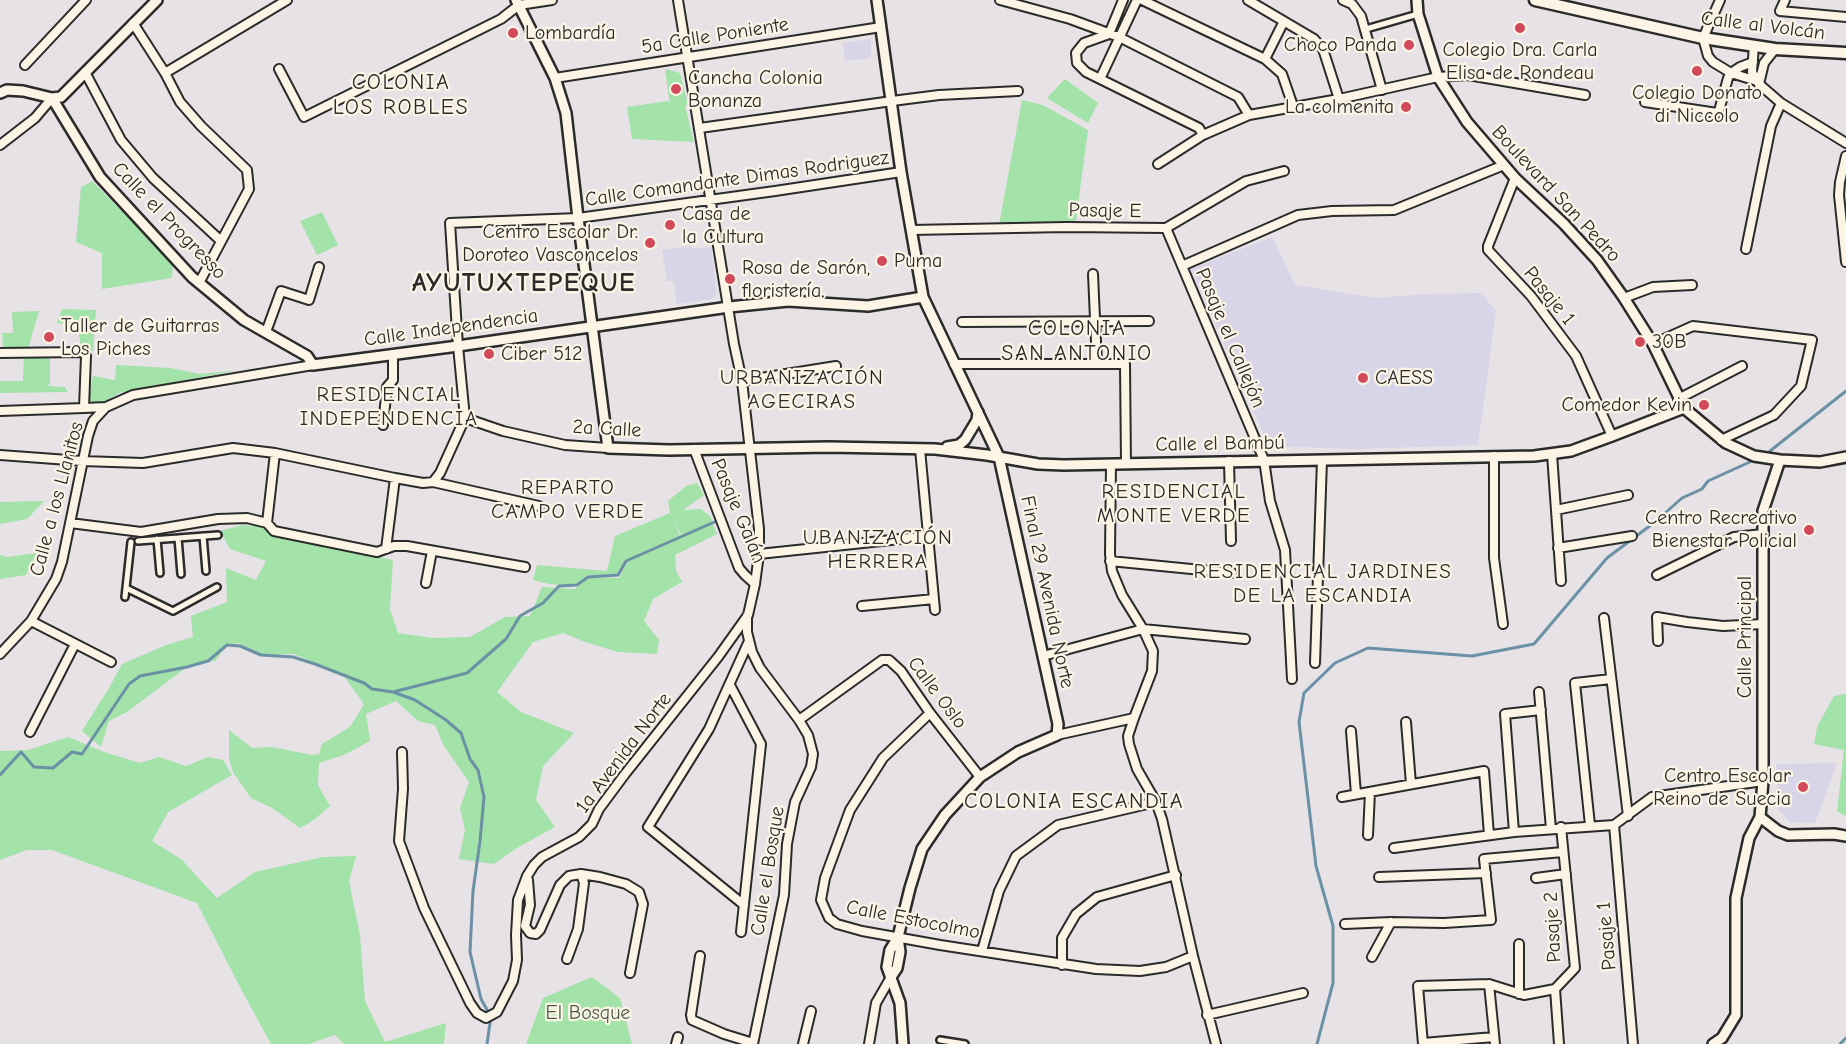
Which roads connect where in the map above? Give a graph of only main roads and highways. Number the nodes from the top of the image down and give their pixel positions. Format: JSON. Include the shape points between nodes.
{"nodes":[{"id":1,"x":1535,"y":0,"type":"edge"},
{"id":2,"x":1846,"y":53,"type":"edge"}],
"edges":[{"from":1,"to":2,"type":"main road","name":"Calle al Volcán","via":[[1703,38],[1775,49]]}]}
